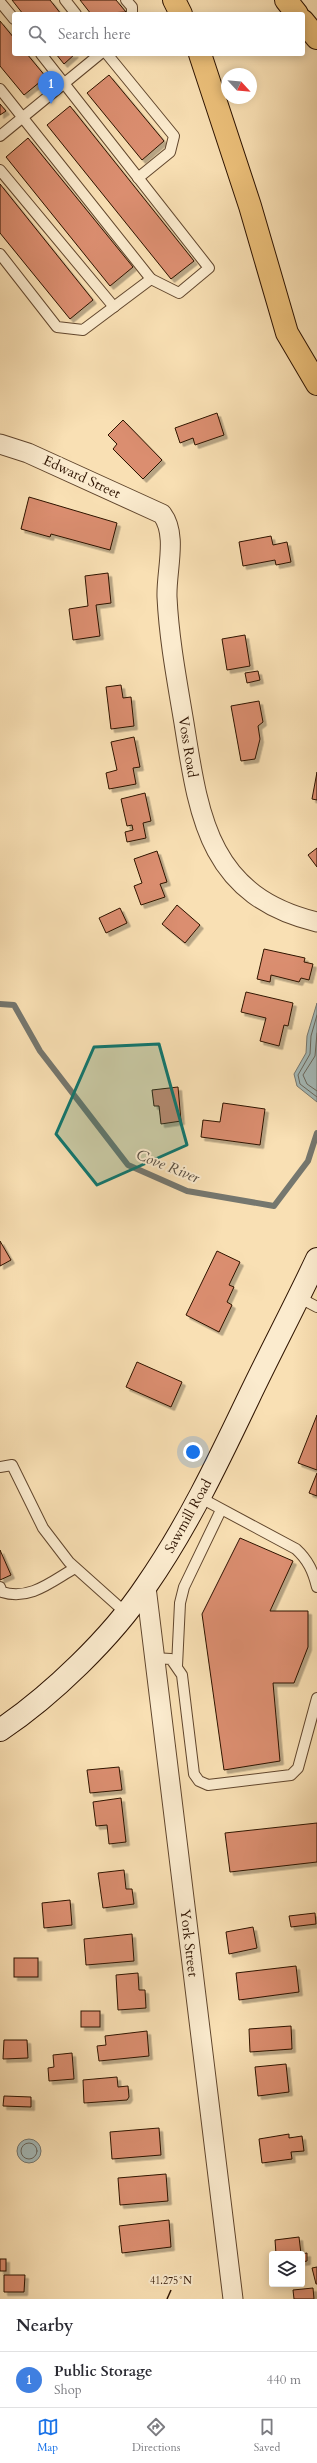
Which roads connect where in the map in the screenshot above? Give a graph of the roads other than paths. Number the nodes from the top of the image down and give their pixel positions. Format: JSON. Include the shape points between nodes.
{"nodes":[{"id":1,"x":65,"y":0,"type":"edge"},
{"id":2,"x":126,"y":0,"type":"edge"},
{"id":3,"x":174,"y":0,"type":"edge"},
{"id":4,"x":286,"y":0,"type":"edge"},
{"id":5,"x":0,"y":2,"type":"edge"},
{"id":6,"x":74,"y":12,"type":"edge"},
{"id":7,"x":132,"y":12,"type":"edge"},
{"id":8,"x":180,"y":12,"type":"edge"},
{"id":9,"x":295,"y":12,"type":"edge"},
{"id":10,"x":12,"y":17,"type":"edge"},
{"id":11,"x":305,"y":23,"type":"edge"},
{"id":12,"x":317,"y":38,"type":"edge"},
{"id":13,"x":43,"y":56,"type":"edge"},
{"id":14,"x":98,"y":56,"type":"edge"},
{"id":15,"x":109,"y":56,"type":"edge"},
{"id":16,"x":201,"y":56,"type":"edge"},
{"id":17,"x":64,"y":83,"type":"junction"},
{"id":18,"x":0,"y":89,"type":"edge"},
{"id":19,"x":23,"y":117,"type":"junction"},
{"id":20,"x":0,"y":136,"type":"edge"},
{"id":21,"x":0,"y":170,"type":"edge"},
{"id":22,"x":138,"y":178,"type":"junction"},
{"id":23,"x":0,"y":254,"type":"edge"},
{"id":24,"x":151,"y":279,"type":"junction"},
{"id":25,"x":114,"y":307,"type":"junction"},
{"id":26,"x":317,"y":384,"type":"edge"},
{"id":27,"x":0,"y":444,"type":"edge"},
{"id":28,"x":162,"y":514,"type":"joint"},
{"id":29,"x":317,"y":922,"type":"edge"},
{"id":30,"x":317,"y":1259,"type":"edge"},
{"id":31,"x":298,"y":1297,"type":"junction"},
{"id":32,"x":317,"y":1307,"type":"edge"},
{"id":33,"x":0,"y":1467,"type":"edge"},
{"id":34,"x":198,"y":1498,"type":"junction"},
{"id":35,"x":221,"y":1510,"type":"junction"},
{"id":36,"x":75,"y":1568,"type":"junction"},
{"id":37,"x":146,"y":1586,"type":"junction"},
{"id":38,"x":0,"y":1587,"type":"edge"},
{"id":39,"x":317,"y":1587,"type":"edge"},
{"id":40,"x":126,"y":1613,"type":"junction"},
{"id":41,"x":153,"y":1658,"type":"junction"},
{"id":42,"x":177,"y":1666,"type":"junction"},
{"id":43,"x":317,"y":1698,"type":"edge"},
{"id":44,"x":0,"y":1730,"type":"edge"},
{"id":45,"x":233,"y":2299,"type":"edge"}],
"edges":[{"from":1,"to":6,"type":"lane"},
{"from":2,"to":7,"type":"lane","via":[[132,7]]},
{"from":3,"to":8,"type":"highway"},
{"from":4,"to":9,"type":"highway"},
{"from":5,"to":10,"type":"lane"},
{"from":11,"to":12,"type":"highway"},
{"from":13,"to":17,"type":"lane"},
{"from":14,"to":17,"type":"lane"},
{"from":15,"to":22,"type":"lane","via":[[174,136],[170,152]]},
{"from":16,"to":26,"type":"highway","via":[[250,206],[287,333]]},
{"from":17,"to":19,"type":"lane"},
{"from":17,"to":22,"type":"lane"},
{"from":18,"to":19,"type":"lane"},
{"from":19,"to":20,"type":"lane"},
{"from":19,"to":24,"type":"lane"},
{"from":21,"to":25,"type":"lane"},
{"from":22,"to":24,"type":"lane","via":[[209,268],[179,293]]},
{"from":23,"to":25,"type":"lane","via":[[57,327],[83,330]]},
{"from":24,"to":25,"type":"lane"},
{"from":27,"to":28,"type":"street","name":"Edward Street","via":[[28,453]]},
{"from":28,"to":29,"type":"street","name":"Voss Road","via":[[168,522],[170,538],[166,584],[168,629],[193,782],[206,829],[228,869],[256,897],[280,912]]},
{"from":30,"to":31,"type":"main road","name":"Sawmill Road"},
{"from":31,"to":32,"type":"lane"},
{"from":31,"to":34,"type":"main road","name":"Sawmill Road"},
{"from":33,"to":36,"type":"lane","via":[[12,1465],[43,1528]]},
{"from":34,"to":35,"type":"lane"},
{"from":34,"to":37,"type":"main road","name":"Sawmill Road"},
{"from":35,"to":39,"type":"lane","via":[[296,1549],[306,1558]]},
{"from":35,"to":42,"type":"lane","via":[[184,1587],[180,1603]]},
{"from":36,"to":38,"type":"lane","via":[[32,1593],[22,1596],[2,1592]]},
{"from":36,"to":40,"type":"lane"},
{"from":37,"to":40,"type":"main road","name":"Sawmill Road"},
{"from":37,"to":41,"type":"street","name":"York Street"},
{"from":40,"to":44,"type":"main road","name":"Sawmill Road","via":[[54,1687]]},
{"from":41,"to":42,"type":"lane","via":[[165,1657]]},
{"from":41,"to":45,"type":"street","name":"York Street"},
{"from":42,"to":43,"type":"lane","via":[[182,1674],[194,1774],[199,1781],[208,1785],[291,1775],[298,1768]]}]}
